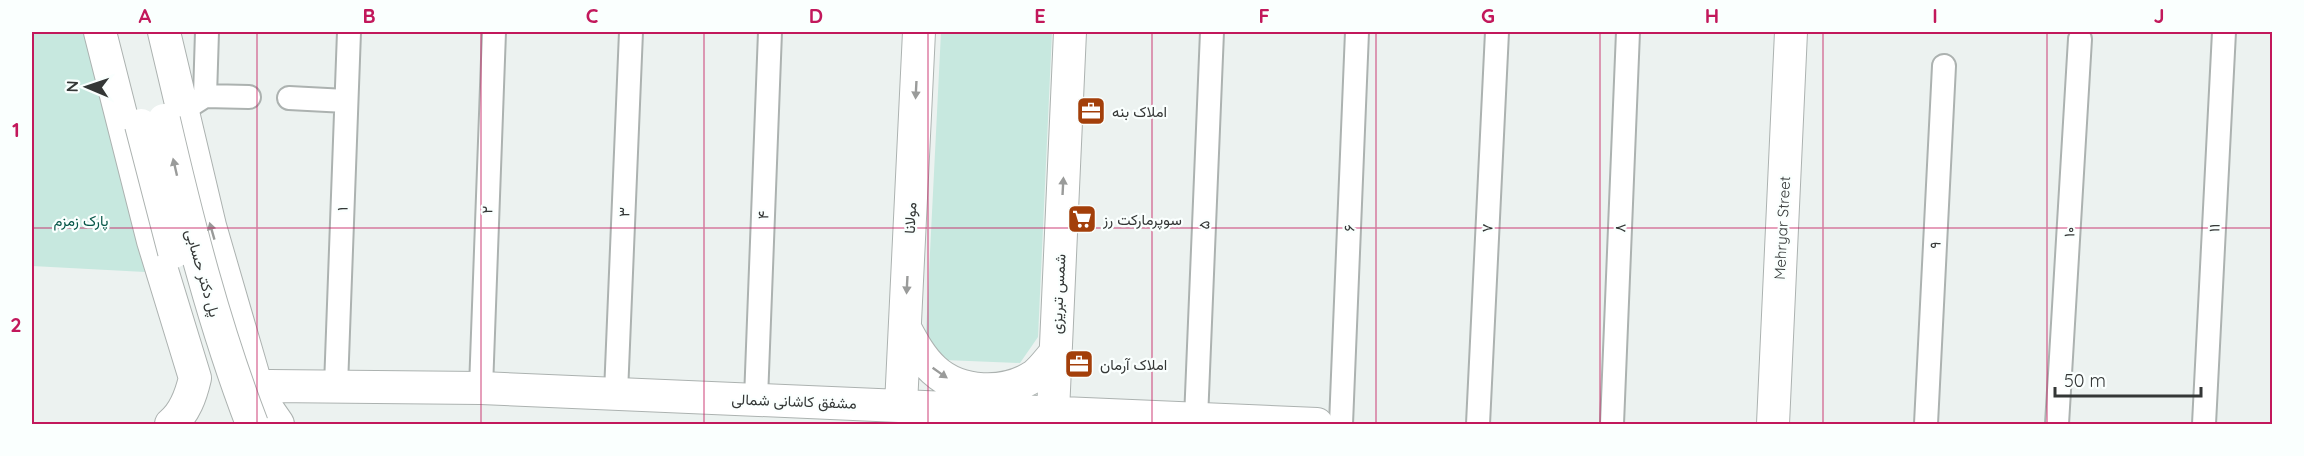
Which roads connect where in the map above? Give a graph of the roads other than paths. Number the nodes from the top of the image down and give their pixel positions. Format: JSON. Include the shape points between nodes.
{"nodes":[{"id":1,"x":100,"y":32,"type":"edge"},
{"id":2,"x":118,"y":32,"type":"edge"},
{"id":3,"x":142,"y":32,"type":"edge"},
{"id":4,"x":164,"y":32,"type":"edge"},
{"id":5,"x":207,"y":32,"type":"edge"},
{"id":6,"x":349,"y":32,"type":"edge"},
{"id":7,"x":494,"y":32,"type":"edge"},
{"id":8,"x":631,"y":32,"type":"edge"},
{"id":9,"x":770,"y":32,"type":"edge"},
{"id":10,"x":919,"y":32,"type":"edge"},
{"id":11,"x":1070,"y":32,"type":"edge"},
{"id":12,"x":1212,"y":32,"type":"edge"},
{"id":13,"x":1357,"y":32,"type":"edge"},
{"id":14,"x":1497,"y":32,"type":"edge"},
{"id":15,"x":1628,"y":32,"type":"edge"},
{"id":16,"x":1791,"y":32,"type":"edge"},
{"id":17,"x":2224,"y":32,"type":"edge"},
{"id":18,"x":2080,"y":39,"type":"dead end"},
{"id":19,"x":1944,"y":66,"type":"dead end"},
{"id":20,"x":249,"y":97,"type":"dead end"},
{"id":21,"x":289,"y":98,"type":"dead end"},
{"id":22,"x":346,"y":101,"type":"junction"},
{"id":23,"x":173,"y":113,"type":"junction"},
{"id":24,"x":905,"y":328,"type":"junction"},
{"id":25,"x":1056,"y":352,"type":"junction"},
{"id":26,"x":195,"y":378,"type":"junction"},
{"id":27,"x":262,"y":380,"type":"junction"},
{"id":28,"x":336,"y":386,"type":"junction"},
{"id":29,"x":481,"y":388,"type":"junction"},
{"id":30,"x":616,"y":393,"type":"junction"},
{"id":31,"x":756,"y":399,"type":"junction"},
{"id":32,"x":902,"y":405,"type":"junction"},
{"id":33,"x":1053,"y":412,"type":"junction"},
{"id":34,"x":1196,"y":419,"type":"junction"},
{"id":35,"x":171,"y":424,"type":"edge"},
{"id":36,"x":230,"y":424,"type":"edge"},
{"id":37,"x":252,"y":424,"type":"edge"},
{"id":38,"x":278,"y":424,"type":"edge"},
{"id":39,"x":1317,"y":424,"type":"edge"},
{"id":40,"x":1341,"y":424,"type":"edge"},
{"id":41,"x":1478,"y":424,"type":"edge"},
{"id":42,"x":1612,"y":424,"type":"edge"},
{"id":43,"x":1773,"y":424,"type":"edge"},
{"id":44,"x":1926,"y":424,"type":"edge"},
{"id":45,"x":2057,"y":424,"type":"edge"},
{"id":46,"x":2204,"y":424,"type":"edge"}],
"edges":[{"from":1,"to":26,"type":"street","via":[[153,241]]},
{"from":2,"to":23,"type":"street"},
{"from":3,"to":23,"type":"street"},
{"from":4,"to":23,"type":"street"},
{"from":5,"to":23,"type":"street"},
{"from":6,"to":22,"type":"street","name":"۱"},
{"from":7,"to":29,"type":"street","name":"۲"},
{"from":8,"to":30,"type":"street","name":"۳"},
{"from":9,"to":31,"type":"street","name":"۴"},
{"from":10,"to":24,"type":"street","name":"مولانا","one_way":true},
{"from":25,"to":11,"type":"street","name":"شمس تبریزی","one_way":true},
{"from":12,"to":34,"type":"street","name":"۵"},
{"from":13,"to":40,"type":"street","name":"۶"},
{"from":14,"to":41,"type":"street","name":"۷"},
{"from":15,"to":42,"type":"street","name":"۸"},
{"from":16,"to":43,"type":"street","name":"Mehryar Street"},
{"from":17,"to":46,"type":"street","name":"۱۱"},
{"from":18,"to":45,"type":"street","name":"۱۰"},
{"from":19,"to":44,"type":"street","name":"۹"},
{"from":20,"to":23,"type":"street"},
{"from":21,"to":22,"type":"street"},
{"from":22,"to":28,"type":"street","name":"۱"},
{"from":27,"to":23,"type":"street","one_way":true},
{"from":23,"to":36,"type":"street","name":"پل دکتر حسابی","bridge":true,"via":[[170,237]]},
{"from":37,"to":23,"type":"street","name":"پل دکتر حسابی","one_way":true,"bridge":true,"via":[[233,375],[190,231]]},
{"from":24,"to":25,"type":"street","one_way":true,"via":[[918,352],[935,371],[960,386],[1015,386],[1036,375]]},
{"from":24,"to":32,"type":"street","name":"مولانا"},
{"from":25,"to":33,"type":"street","name":"شمس تبریزی"},
{"from":26,"to":27,"type":"street","via":[[218,387]]},
{"from":26,"to":35,"type":"street","via":[[192,393]]},
{"from":27,"to":28,"type":"street","name":"مشفق کاشانی شمالی"},
{"from":27,"to":38,"type":"street","via":[[260,398]]},
{"from":28,"to":29,"type":"street","name":"مشفق کاشانی شمالی"},
{"from":29,"to":30,"type":"street","name":"مشفق کاشانی شمالی"},
{"from":30,"to":31,"type":"street","name":"مشفق کاشانی شمالی"},
{"from":31,"to":32,"type":"street","name":"مشفق کاشانی شمالی"},
{"from":32,"to":33,"type":"street","name":"مشفق کاشانی شمالی"},
{"from":33,"to":34,"type":"street","name":"مشفق کاشانی شمالی"},
{"from":34,"to":39,"type":"street","name":"مشفق کاشانی شمالی"}]}
